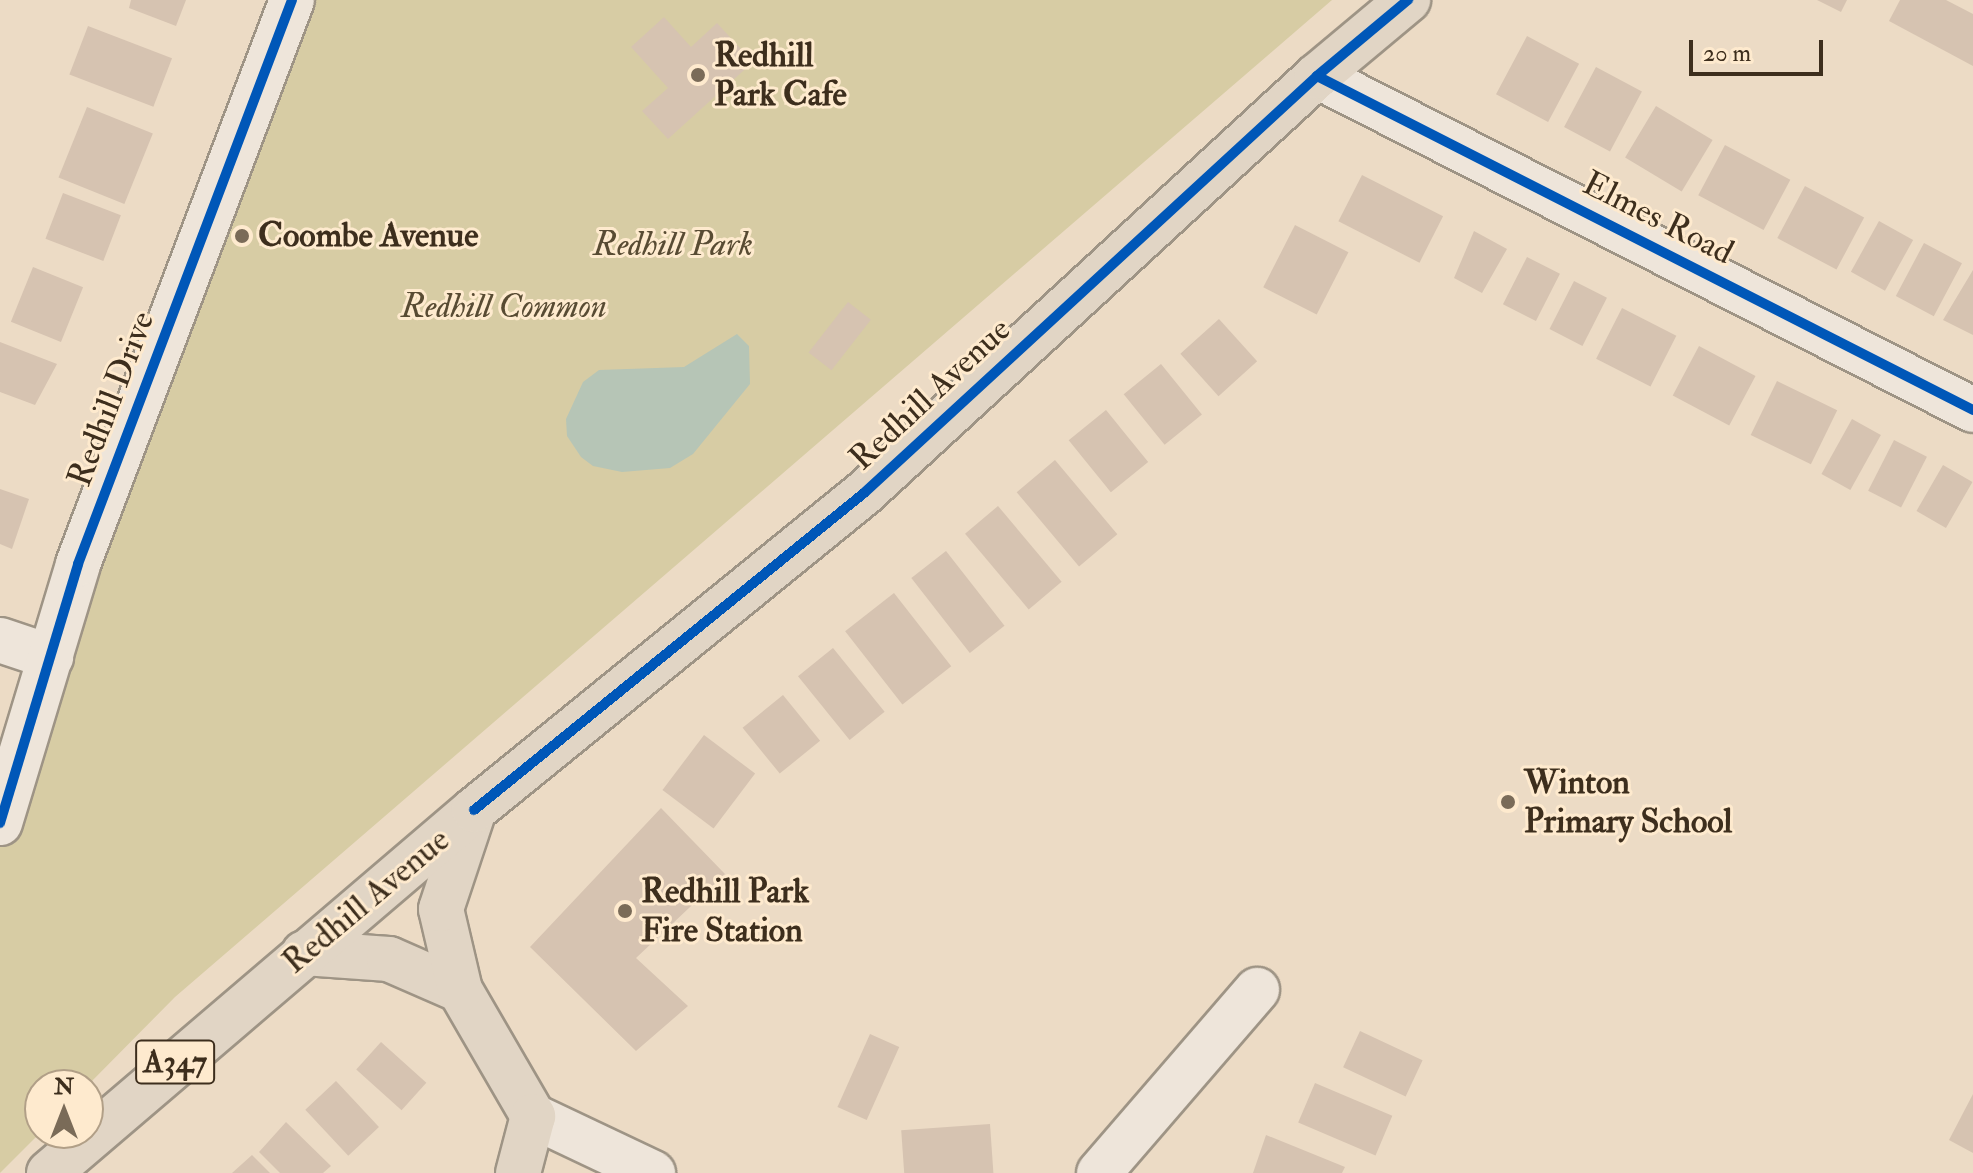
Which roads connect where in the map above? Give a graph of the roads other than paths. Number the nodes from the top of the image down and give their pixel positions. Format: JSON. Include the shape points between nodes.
{"nodes":[{"id":1,"x":292,"y":0,"type":"edge"},
{"id":2,"x":1408,"y":0,"type":"edge"},
{"id":3,"x":1317,"y":76,"type":"junction"},
{"id":4,"x":1973,"y":410,"type":"edge"},
{"id":5,"x":0,"y":640,"type":"edge"},
{"id":6,"x":51,"y":657,"type":"junction"},
{"id":7,"x":474,"y":810,"type":"junction"},
{"id":8,"x":0,"y":823,"type":"edge"},
{"id":9,"x":304,"y":953,"type":"junction"},
{"id":10,"x":460,"y":990,"type":"junction"},
{"id":11,"x":1257,"y":990,"type":"dead end"},
{"id":12,"x":533,"y":1116,"type":"junction"},
{"id":13,"x":49,"y":1173,"type":"edge"},
{"id":14,"x":518,"y":1173,"type":"edge"},
{"id":15,"x":653,"y":1173,"type":"edge"},
{"id":16,"x":1099,"y":1173,"type":"edge"}],
"edges":[{"from":1,"to":6,"type":"street","name":"Redhill Drive","via":[[78,564]]},
{"from":2,"to":3,"type":"main road","name":"Redhill Avenue","number":"A347"},
{"from":3,"to":4,"type":"street","name":"Elmes Road"},
{"from":3,"to":7,"type":"main road","name":"Redhill Avenue","number":"A347","via":[[864,493]]},
{"from":5,"to":6,"type":"street"},
{"from":6,"to":8,"type":"street","name":"Redhill Drive"},
{"from":7,"to":9,"type":"main road","name":"Redhill Avenue","number":"A347"},
{"from":7,"to":10,"type":"main road","via":[[441,909]]},
{"from":9,"to":10,"type":"main road","via":[[389,959]]},
{"from":9,"to":13,"type":"main road","name":"Redhill Avenue","number":"A347"},
{"from":10,"to":12,"type":"main road"},
{"from":11,"to":16,"type":"street"},
{"from":12,"to":14,"type":"main road"},
{"from":12,"to":15,"type":"street"}]}
